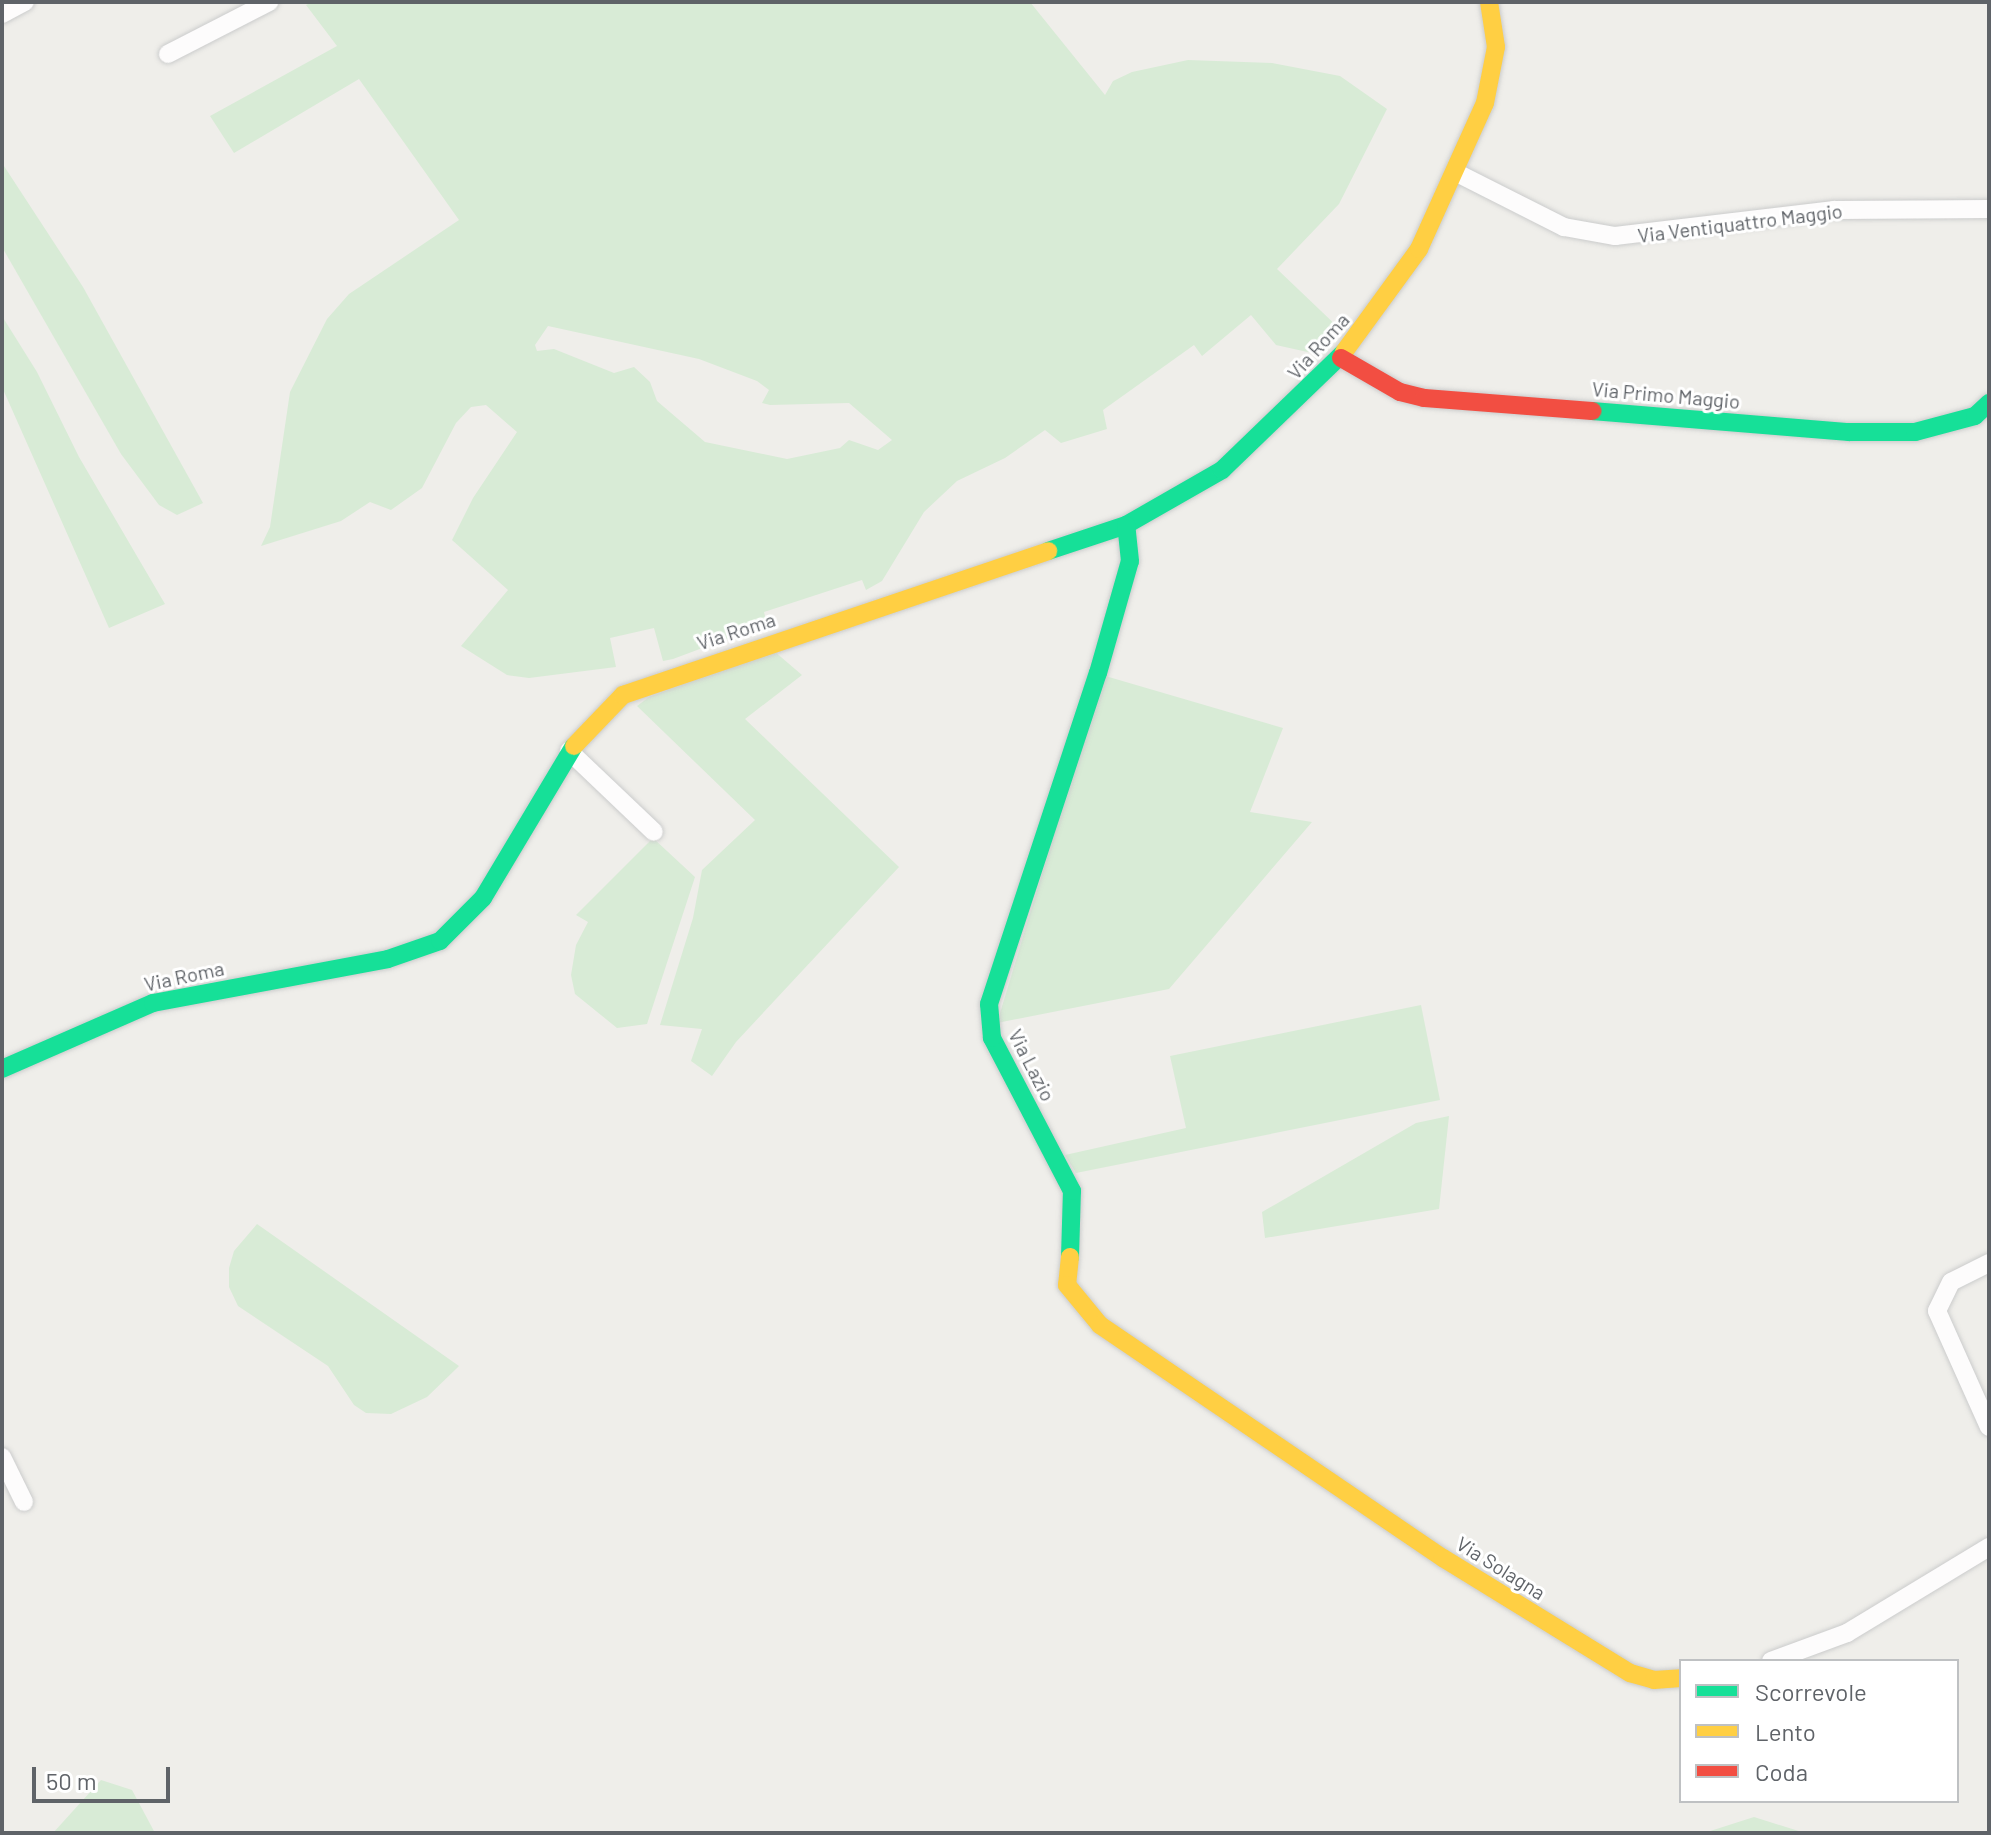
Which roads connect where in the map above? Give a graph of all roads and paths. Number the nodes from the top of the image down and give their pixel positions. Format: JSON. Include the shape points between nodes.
{"nodes":[{"id":1,"x":25,"y":2,"type":"edge"},
{"id":2,"x":269,"y":2,"type":"edge"},
{"id":3,"x":1489,"y":2,"type":"edge"},
{"id":4,"x":2,"y":14,"type":"edge"},
{"id":5,"x":168,"y":54,"type":"dead end"},
{"id":6,"x":1457,"y":173,"type":"junction"},
{"id":7,"x":1989,"y":209,"type":"edge"},
{"id":8,"x":1341,"y":358,"type":"junction"},
{"id":9,"x":1989,"y":403,"type":"edge"},
{"id":10,"x":1126,"y":525,"type":"junction"},
{"id":11,"x":569,"y":751,"type":"junction"},
{"id":12,"x":654,"y":832,"type":"dead end"},
{"id":13,"x":2,"y":1069,"type":"edge"},
{"id":14,"x":1989,"y":1263,"type":"edge"},
{"id":15,"x":1989,"y":1427,"type":"edge"},
{"id":16,"x":2,"y":1457,"type":"edge"},
{"id":17,"x":1310,"y":1464,"type":"joint"},
{"id":18,"x":24,"y":1502,"type":"dead end"},
{"id":19,"x":1989,"y":1547,"type":"edge"},
{"id":20,"x":1778,"y":1659,"type":"edge"},
{"id":21,"x":1679,"y":1678,"type":"edge"}],
"edges":[{"from":1,"to":4,"type":"street"},
{"from":2,"to":5,"type":"street"},
{"from":3,"to":6,"type":"street","name":"Via Roma","via":[[1493,69]]},
{"from":6,"to":7,"type":"street","name":"Via Ventiquattro Maggio","via":[[1564,227],[1615,236],[1834,210]]},
{"from":6,"to":8,"type":"street","name":"Via Roma","via":[[1419,249]]},
{"from":8,"to":9,"type":"street","name":"Via Primo Maggio","via":[[1400,392],[1424,398],[1849,432],[1915,432],[1951,425],[1975,416]]},
{"from":8,"to":10,"type":"street","name":"Via Roma","via":[[1222,470]]},
{"from":10,"to":11,"type":"street","name":"Via Roma","via":[[639,687],[608,706]]},
{"from":10,"to":17,"type":"street","name":"Via Lazio","via":[[1130,561],[989,1004],[992,1038],[1072,1191],[1067,1285],[1079,1305],[1100,1325]]},
{"from":11,"to":12,"type":"street"},
{"from":11,"to":13,"type":"street","name":"Via Roma","via":[[483,898],[440,941],[388,959],[153,1003]]},
{"from":14,"to":15,"type":"street","via":[[1951,1282],[1937,1311]]},
{"from":16,"to":18,"type":"street"},
{"from":17,"to":21,"type":"street","name":"Via Solagna","via":[[1443,1558],[1630,1673],[1654,1680]]},
{"from":19,"to":20,"type":"street","via":[[1879,1616]]}]}
